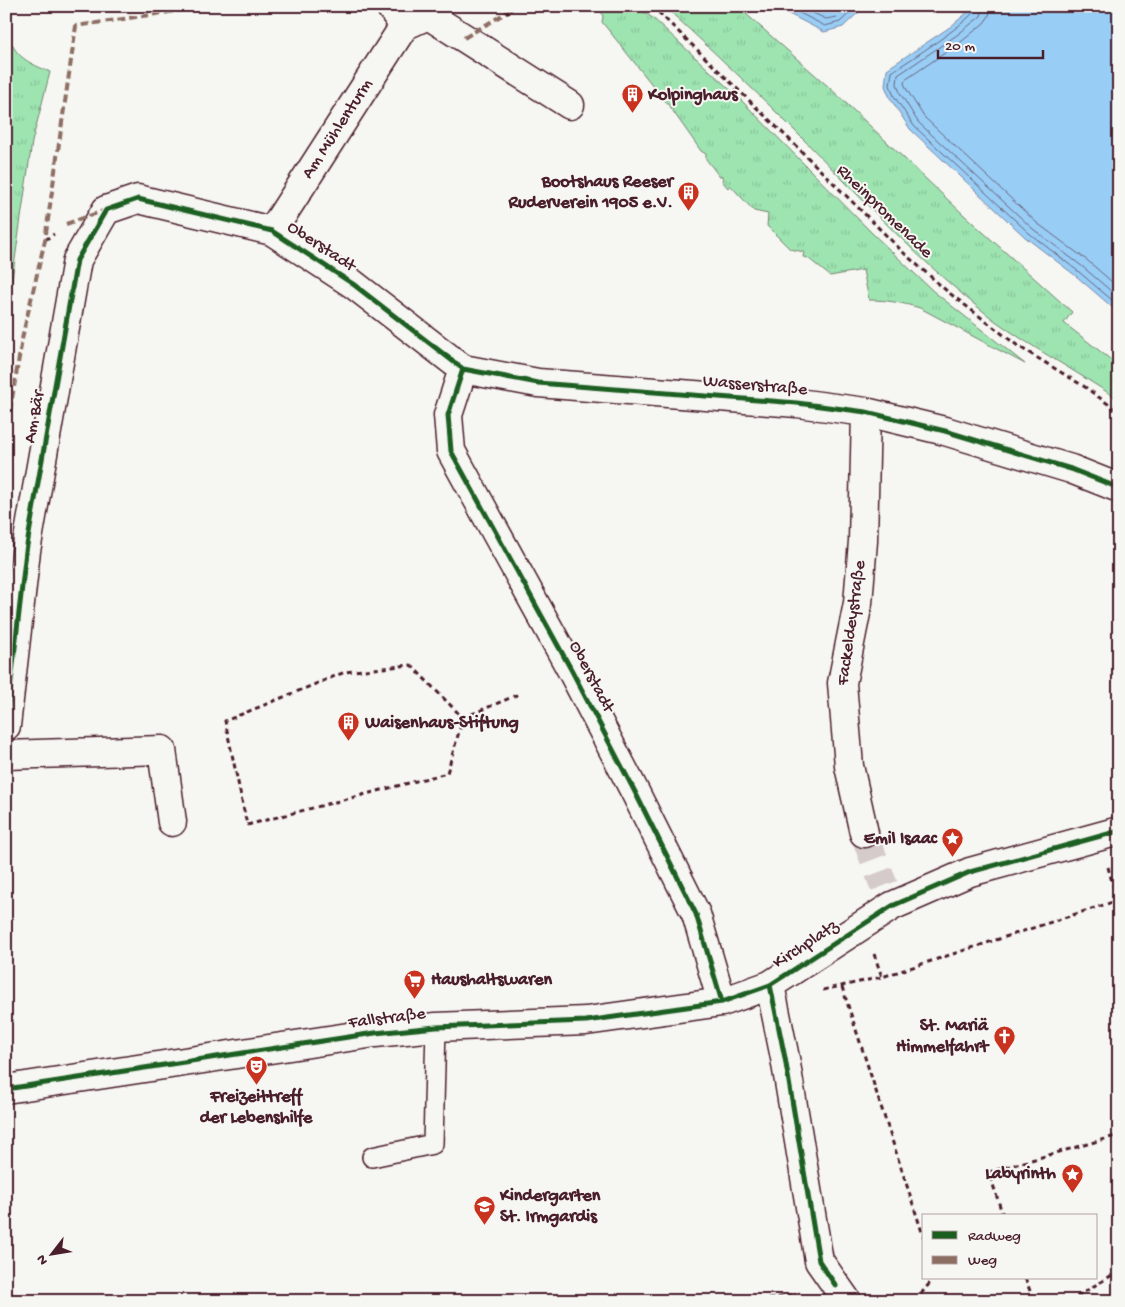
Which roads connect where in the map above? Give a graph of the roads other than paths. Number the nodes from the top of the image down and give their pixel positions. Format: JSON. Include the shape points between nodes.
{"nodes":[{"id":1,"x":397,"y":16,"type":"edge"},
{"id":2,"x":570,"y":105,"type":"dead end"},
{"id":3,"x":106,"y":210,"type":"joint"},
{"id":4,"x":272,"y":231,"type":"junction"},
{"id":5,"x":420,"y":334,"type":"joint"},
{"id":6,"x":463,"y":368,"type":"junction"},
{"id":7,"x":866,"y":412,"type":"junction"},
{"id":8,"x":1119,"y":488,"type":"edge"},
{"id":9,"x":6,"y":726,"type":"edge"},
{"id":10,"x":6,"y":755,"type":"edge"},
{"id":11,"x":172,"y":822,"type":"dead end"},
{"id":12,"x":1119,"y":830,"type":"edge"},
{"id":13,"x":864,"y":833,"type":"tunnel mouth"},
{"id":14,"x":772,"y":991,"type":"junction"},
{"id":15,"x":722,"y":1002,"type":"junction"},
{"id":16,"x":436,"y":1027,"type":"junction"},
{"id":17,"x":6,"y":1089,"type":"edge"},
{"id":18,"x":372,"y":1157,"type":"dead end"},
{"id":19,"x":842,"y":1294,"type":"edge"}],
"edges":[{"from":1,"to":2,"type":"street","name":"Am Mühlenturm","via":[[428,15]]},
{"from":1,"to":4,"type":"street","name":"Am Mühlenturm"},
{"from":3,"to":4,"type":"street","name":"Oberstadt","via":[[138,199]]},
{"from":3,"to":9,"type":"street","name":"Am Bär","via":[[77,260],[26,551]]},
{"from":4,"to":5,"type":"street","name":"Oberstadt","via":[[353,284]]},
{"from":5,"to":6,"type":"street","name":"Wasserstraße"},
{"from":6,"to":7,"type":"street","name":"Wasserstraße","via":[[538,383],[797,403]]},
{"from":6,"to":15,"type":"street","name":"Oberstadt","via":[[448,415],[451,451],[572,671],[696,914]]},
{"from":7,"to":8,"type":"street","name":"Wasserstraße","via":[[945,430],[1071,468]]},
{"from":7,"to":13,"type":"street","name":"Fackeldeystraße","via":[[858,603],[842,683],[849,766]]},
{"from":10,"to":11,"type":"street","via":[[162,750]]},
{"from":12,"to":14,"type":"street","name":"Kirchplatz","via":[[888,896]]},
{"from":14,"to":15,"type":"street","name":"Fallstraße"},
{"from":14,"to":19,"type":"street","name":"Kirchplatz","via":[[819,1261]]},
{"from":15,"to":16,"type":"street","name":"Fallstraße","via":[[586,1021]]},
{"from":16,"to":17,"type":"street","name":"Fallstraße","via":[[365,1034]]},
{"from":16,"to":18,"type":"lane","via":[[433,1144]]}]}
